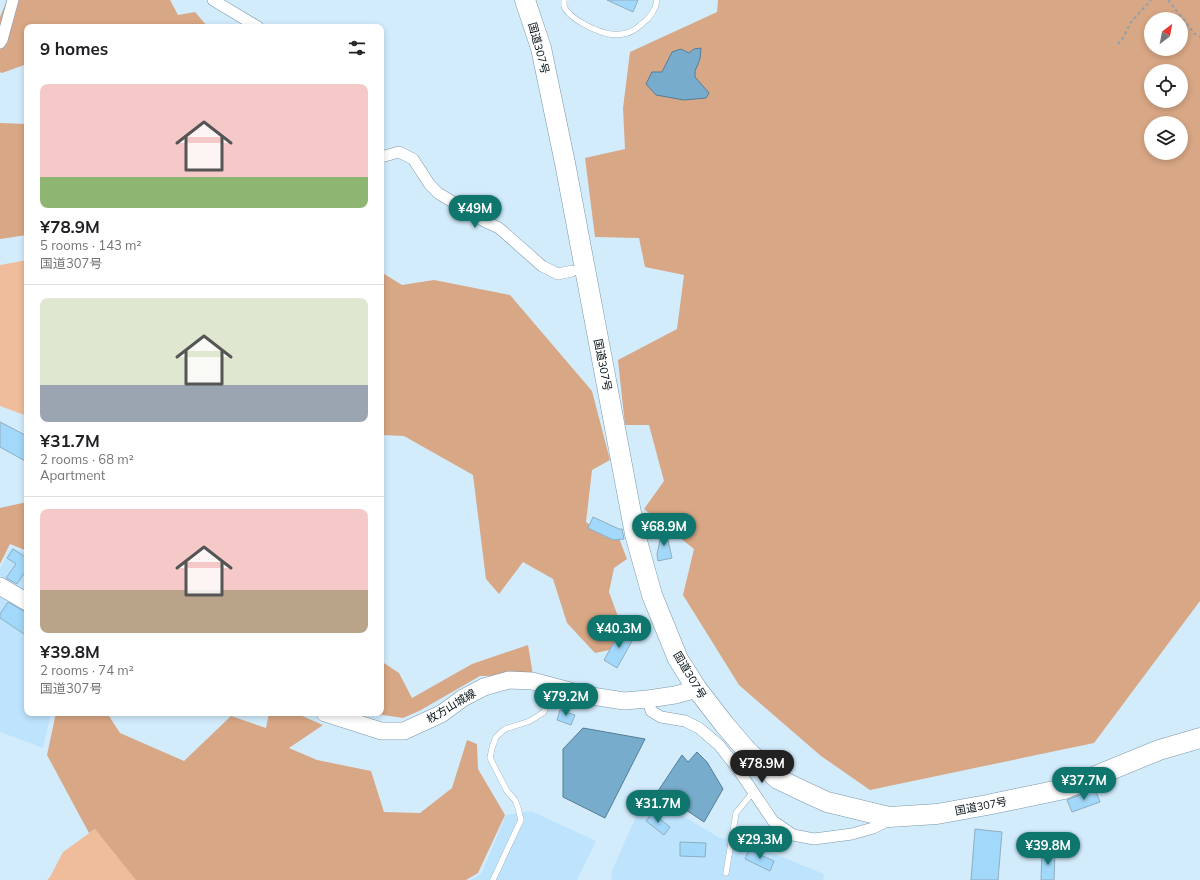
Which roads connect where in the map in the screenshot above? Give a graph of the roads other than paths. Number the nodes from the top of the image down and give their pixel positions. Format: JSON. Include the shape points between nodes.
{"nodes":[{"id":1,"x":13,"y":0,"type":"edge"},
{"id":2,"x":213,"y":0,"type":"edge"},
{"id":3,"x":525,"y":0,"type":"edge"},
{"id":4,"x":564,"y":0,"type":"edge"},
{"id":5,"x":657,"y":0,"type":"edge"},
{"id":6,"x":253,"y":24,"type":"edge"},
{"id":7,"x":0,"y":43,"type":"edge"},
{"id":8,"x":384,"y":156,"type":"edge"},
{"id":9,"x":572,"y":271,"type":"dead end"},
{"id":10,"x":0,"y":586,"type":"edge"},
{"id":11,"x":24,"y":600,"type":"edge"},
{"id":12,"x":553,"y":686,"type":"junction"},
{"id":13,"x":697,"y":689,"type":"junction"},
{"id":14,"x":648,"y":699,"type":"junction"},
{"id":15,"x":334,"y":716,"type":"edge"},
{"id":16,"x":1200,"y":738,"type":"edge"},
{"id":17,"x":753,"y":792,"type":"junction"},
{"id":18,"x":889,"y":817,"type":"junction"},
{"id":19,"x":726,"y":873,"type":"dead end"},
{"id":20,"x":493,"y":880,"type":"edge"}],
"edges":[{"from":1,"to":7,"type":"street"},
{"from":2,"to":6,"type":"street"},
{"from":3,"to":13,"type":"highway","name":"国道307号","via":[[541,48],[565,163],[635,534],[652,595],[678,659]]},
{"from":4,"to":5,"type":"lane","via":[[564,6],[570,16],[605,33],[615,34],[627,33],[645,22],[651,16]]},
{"from":8,"to":9,"type":"street","via":[[399,152],[413,159],[438,193],[499,228],[542,266],[558,274]]},
{"from":10,"to":11,"type":"main road"},
{"from":12,"to":14,"type":"main road","name":"枚方山城線","via":[[585,695],[624,701]]},
{"from":12,"to":15,"type":"main road","name":"枚方山城線","via":[[532,681],[509,680],[484,687],[441,714],[404,731],[381,731]]},
{"from":12,"to":20,"type":"lane","via":[[544,712],[530,721],[505,729],[496,737],[492,748],[490,758],[507,791],[515,800],[521,820]]},
{"from":13,"to":14,"type":"main road","name":"枚方山城線"},
{"from":13,"to":18,"type":"highway","name":"国道307号","via":[[748,752],[778,779],[827,802]]},
{"from":14,"to":17,"type":"street","via":[[651,711],[661,717],[685,721],[699,728],[719,745]]},
{"from":16,"to":18,"type":"highway","name":"国道307号","via":[[1159,750],[1064,789],[937,814]]},
{"from":17,"to":18,"type":"street","via":[[778,826],[793,835],[814,839],[873,828]]},
{"from":17,"to":19,"type":"lane","via":[[736,813]]}]}
